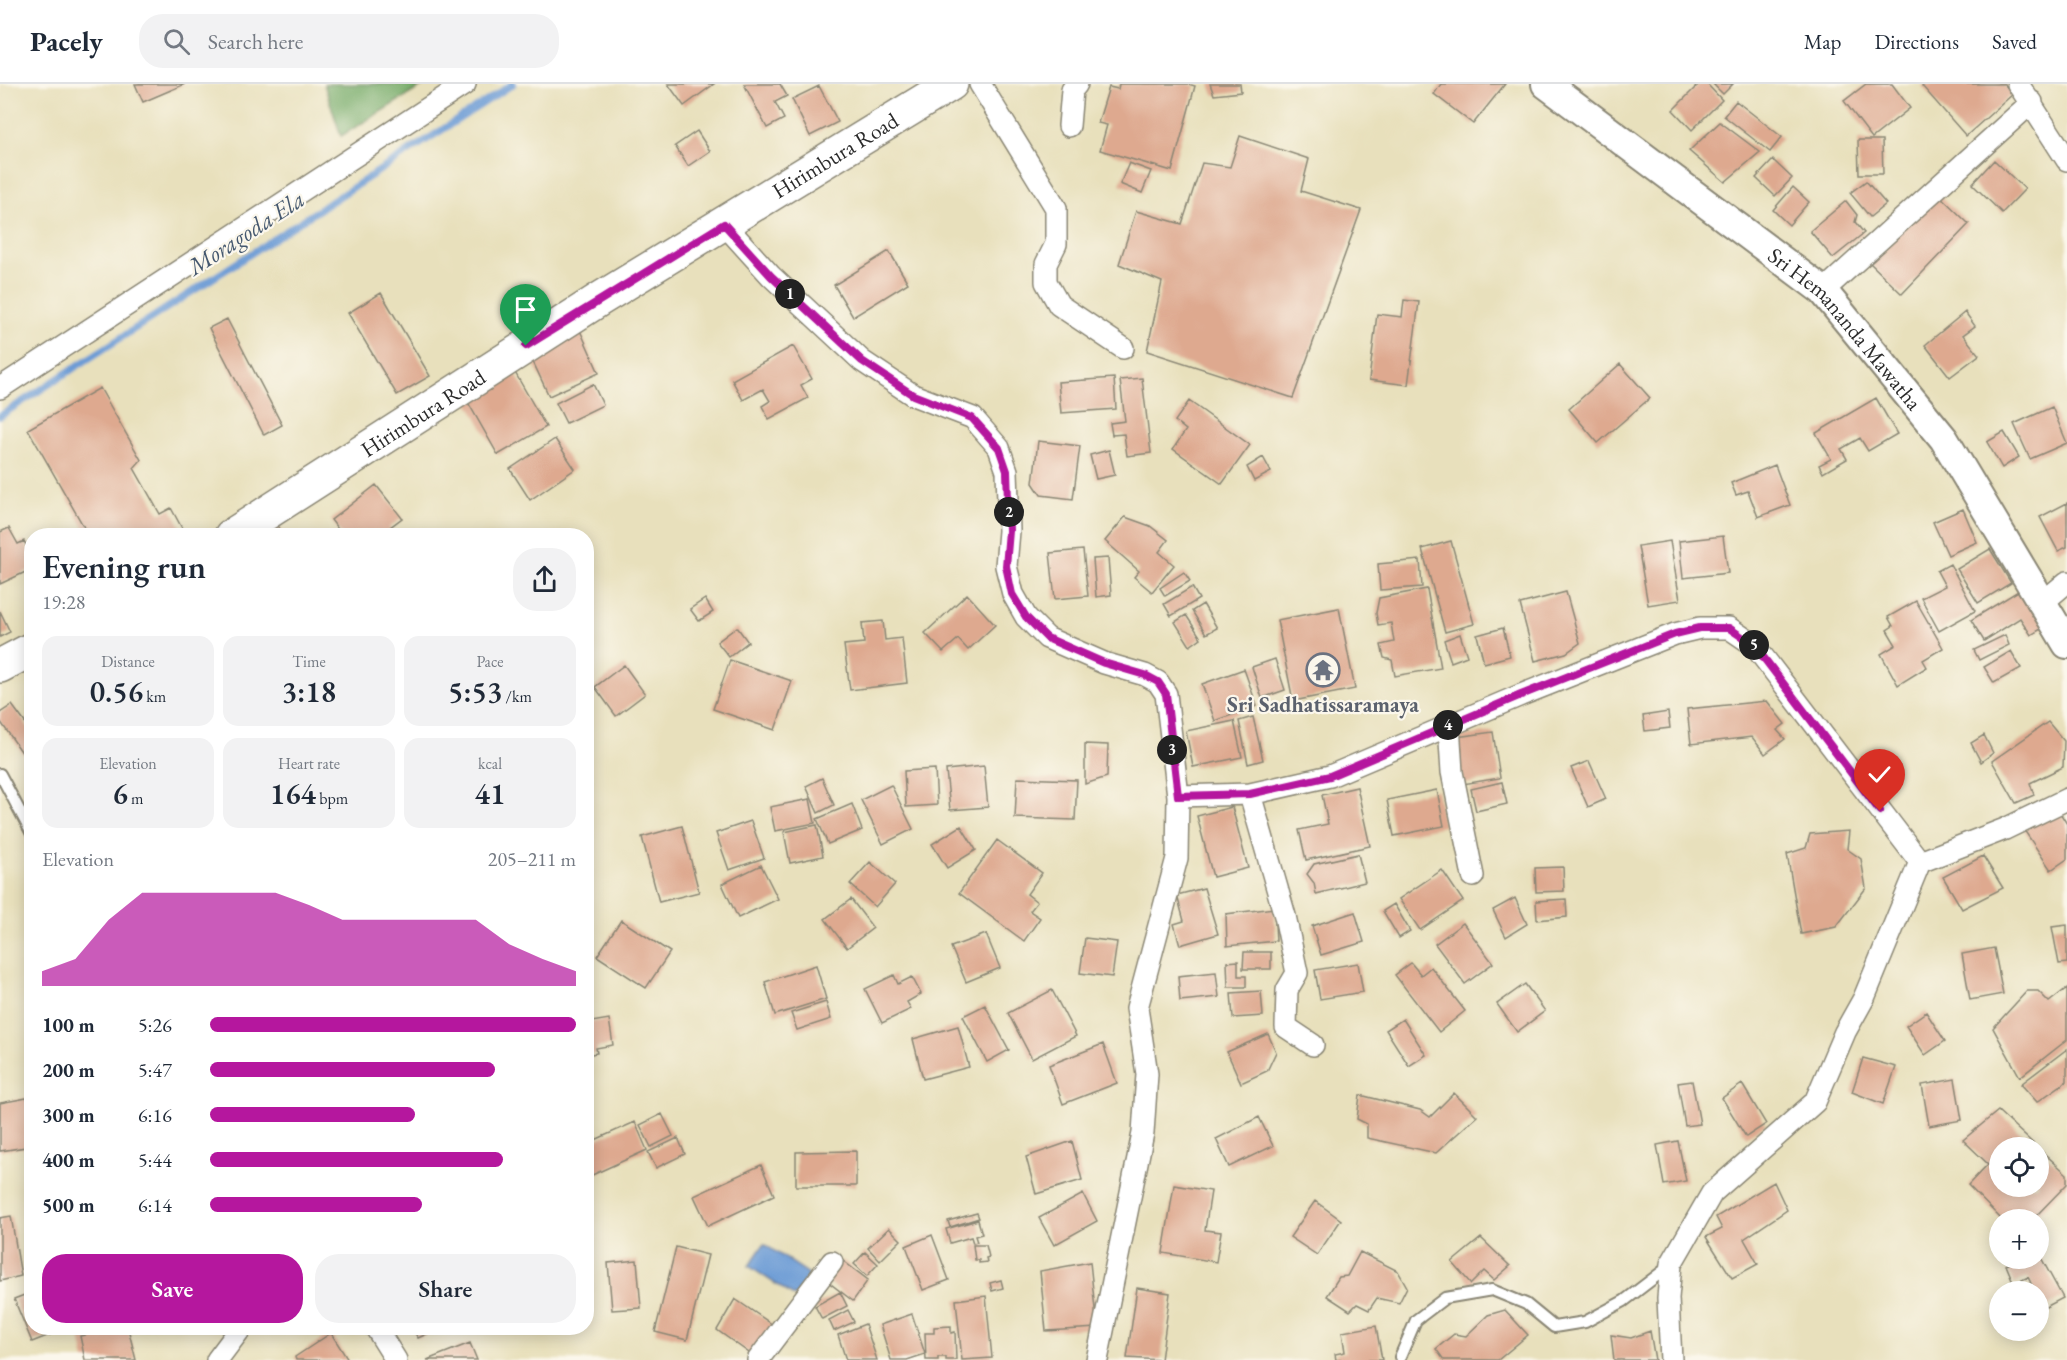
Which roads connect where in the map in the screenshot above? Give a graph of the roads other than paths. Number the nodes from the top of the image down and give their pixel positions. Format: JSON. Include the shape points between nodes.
{"nodes":[{"id":1,"x":465,"y":84,"type":"edge"},
{"id":2,"x":951,"y":84,"type":"edge"},
{"id":3,"x":980,"y":84,"type":"edge"},
{"id":4,"x":1077,"y":84,"type":"edge"},
{"id":5,"x":1546,"y":84,"type":"edge"},
{"id":6,"x":2018,"y":84,"type":"edge"},
{"id":7,"x":2032,"y":102,"type":"junction"},
{"id":8,"x":1069,"y":126,"type":"dead end"},
{"id":9,"x":2067,"y":160,"type":"edge"},
{"id":10,"x":724,"y":224,"type":"junction"},
{"id":11,"x":1823,"y":291,"type":"junction"},
{"id":12,"x":1123,"y":348,"type":"dead end"},
{"id":13,"x":0,"y":388,"type":"edge"},
{"id":14,"x":243,"y":528,"type":"edge"},
{"id":15,"x":2067,"y":582,"type":"edge"},
{"id":16,"x":2042,"y":603,"type":"junction"},
{"id":17,"x":2067,"y":644,"type":"edge"},
{"id":18,"x":24,"y":653,"type":"edge"},
{"id":19,"x":0,"y":666,"type":"edge"},
{"id":20,"x":1449,"y":725,"type":"junction"},
{"id":21,"x":0,"y":774,"type":"edge"},
{"id":22,"x":1250,"y":794,"type":"junction"},
{"id":23,"x":1178,"y":796,"type":"junction"},
{"id":24,"x":2067,"y":799,"type":"edge"},
{"id":25,"x":24,"y":819,"type":"edge"},
{"id":26,"x":1920,"y":862,"type":"junction"},
{"id":27,"x":1473,"y":876,"type":"dead end"},
{"id":28,"x":1313,"y":1045,"type":"dead end"},
{"id":29,"x":832,"y":1262,"type":"dead end"},
{"id":30,"x":1671,"y":1264,"type":"junction"},
{"id":31,"x":236,"y":1335,"type":"edge"},
{"id":32,"x":380,"y":1335,"type":"edge"},
{"id":33,"x":1400,"y":1357,"type":"dead end"},
{"id":34,"x":217,"y":1360,"type":"edge"},
{"id":35,"x":396,"y":1360,"type":"edge"},
{"id":36,"x":758,"y":1360,"type":"edge"},
{"id":37,"x":1097,"y":1360,"type":"edge"},
{"id":38,"x":1671,"y":1360,"type":"edge"}],
"edges":[{"from":1,"to":13,"type":"street"},
{"from":2,"to":10,"type":"main road","name":"Hirimbura Road"},
{"from":3,"to":12,"type":"street","via":[[1056,208],[1056,244],[1046,264],[1046,282],[1059,305]]},
{"from":4,"to":8,"type":"street","via":[[1072,90]]},
{"from":5,"to":11,"type":"main road","name":"Sri Hemananda Mawatha"},
{"from":6,"to":7,"type":"street"},
{"from":7,"to":9,"type":"street"},
{"from":7,"to":11,"type":"street"},
{"from":10,"to":14,"type":"main road","name":"Hirimbura Road"},
{"from":10,"to":23,"type":"street","via":[[771,276],[862,361],[913,395],[972,418],[999,448],[1007,471],[1006,566],[1012,594],[1026,617],[1047,638],[1158,682],[1166,694]]},
{"from":11,"to":16,"type":"main road","name":"Sri Hemananda Mawatha","via":[[1944,439]]},
{"from":15,"to":16,"type":"street"},
{"from":16,"to":17,"type":"main road","name":"Sri Hemananda Mawatha"},
{"from":18,"to":19,"type":"main road"},
{"from":20,"to":22,"type":"street","via":[[1330,776]]},
{"from":20,"to":26,"type":"street","via":[[1675,634],[1700,628],[1729,628],[1754,645]]},
{"from":20,"to":27,"type":"street","via":[[1452,772]]},
{"from":21,"to":25,"type":"lane"},
{"from":22,"to":23,"type":"street"},
{"from":22,"to":28,"type":"street","via":[[1297,973],[1287,990],[1286,1027]]},
{"from":23,"to":37,"type":"street","via":[[1177,858],[1137,1008],[1147,1074],[1143,1133]]},
{"from":24,"to":26,"type":"street","via":[[2005,830]]},
{"from":26,"to":30,"type":"street","via":[[1864,998],[1815,1102],[1712,1192]]},
{"from":29,"to":36,"type":"street"},
{"from":30,"to":33,"type":"lane","via":[[1624,1301],[1585,1322],[1554,1327],[1526,1304],[1492,1290],[1445,1299],[1416,1320]]},
{"from":30,"to":38,"type":"street"},
{"from":31,"to":34,"type":"street"},
{"from":32,"to":35,"type":"street"}]}
